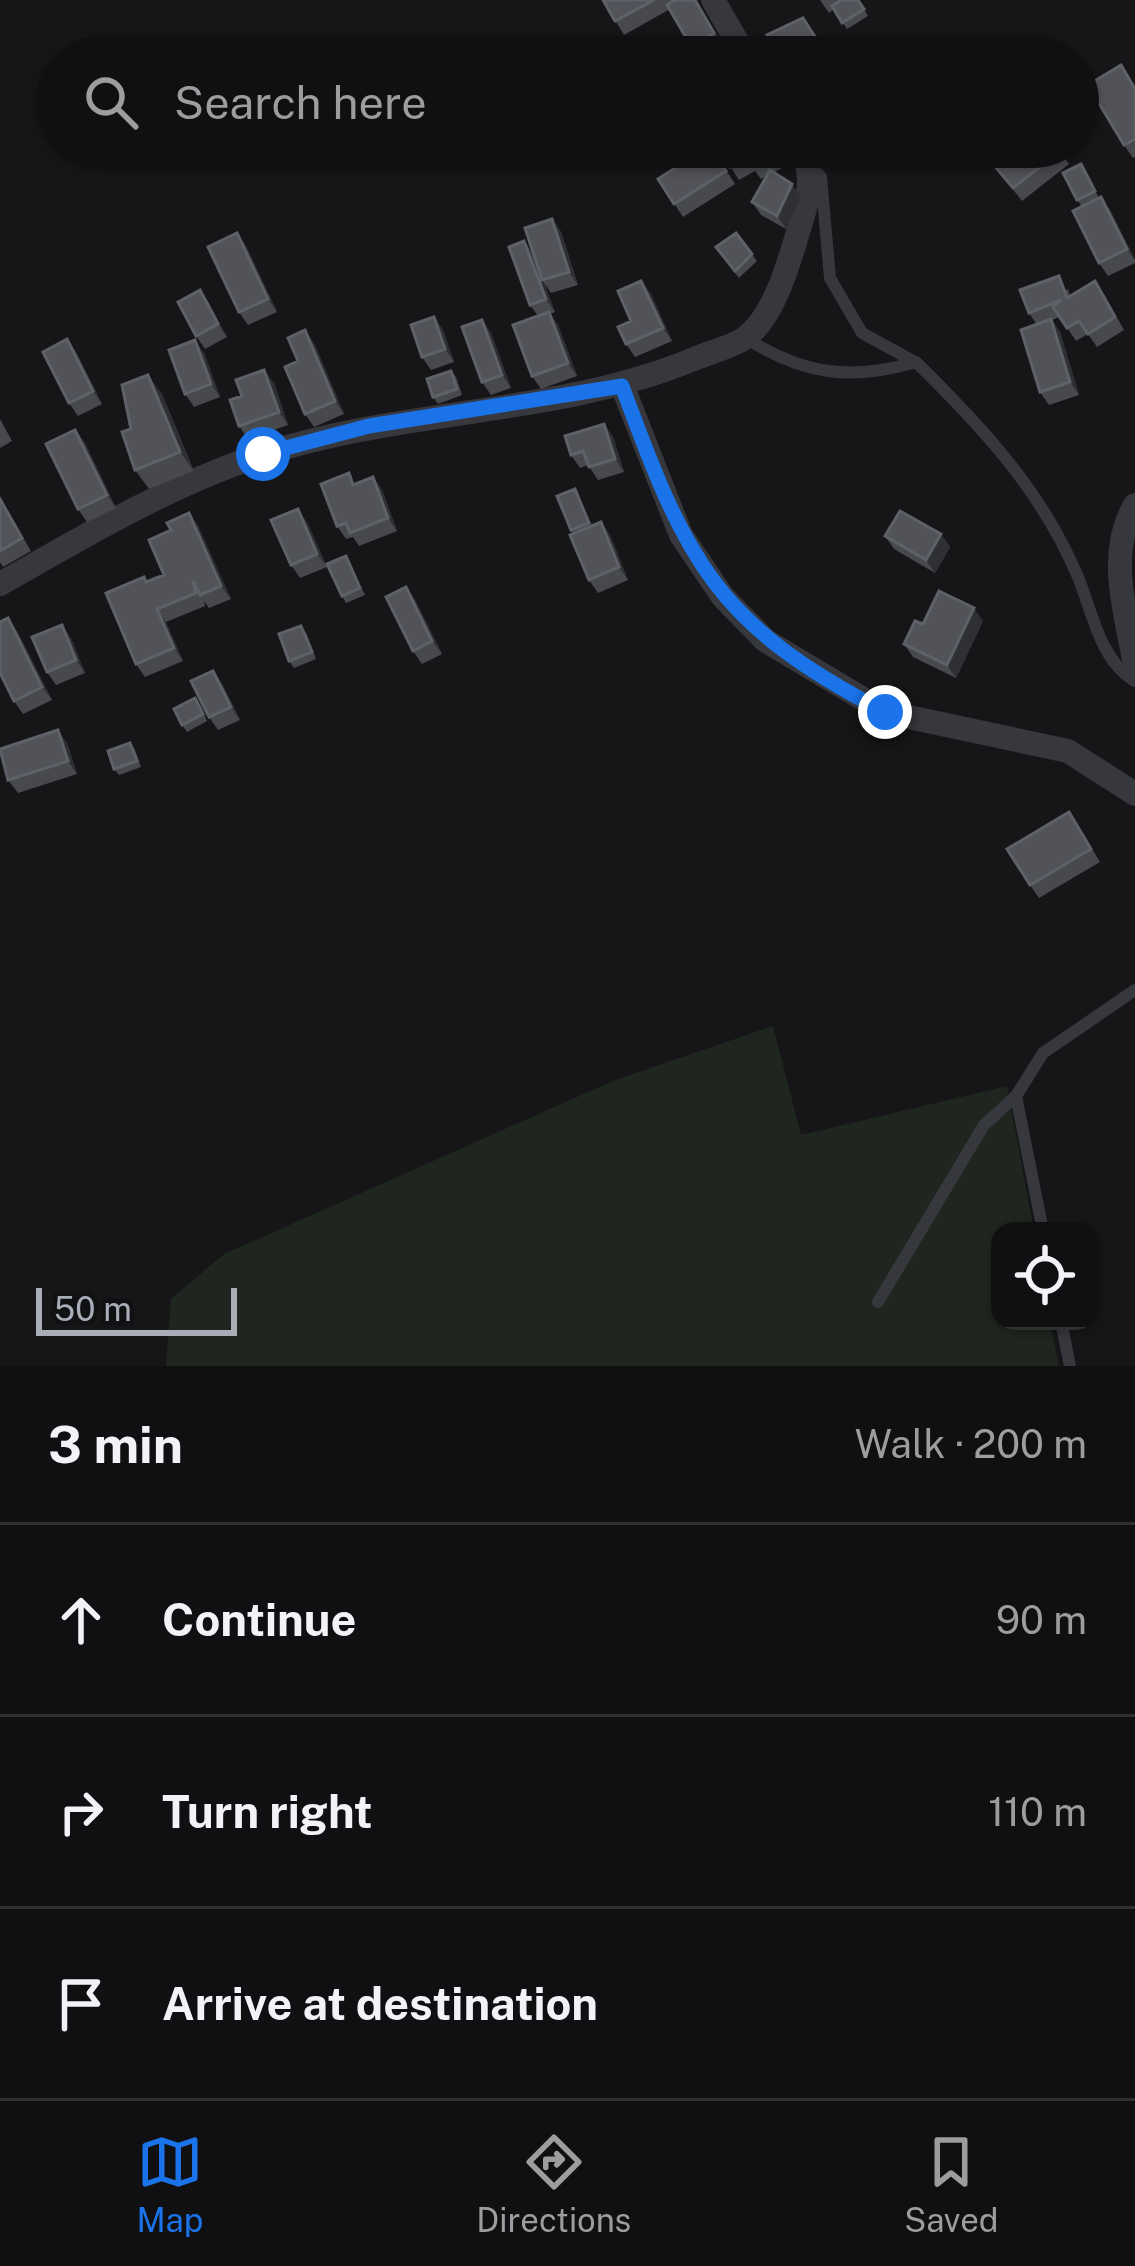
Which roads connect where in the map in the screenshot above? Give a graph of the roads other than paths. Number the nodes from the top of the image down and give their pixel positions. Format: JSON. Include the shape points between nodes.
{"nodes":[{"id":1,"x":713,"y":0,"type":"edge"},
{"id":2,"x":734,"y":36,"type":"edge"},
{"id":3,"x":804,"y":168,"type":"edge"},
{"id":4,"x":814,"y":168,"type":"edge"},
{"id":5,"x":745,"y":338,"type":"junction"},
{"id":6,"x":916,"y":362,"type":"junction"},
{"id":7,"x":622,"y":386,"type":"junction"},
{"id":8,"x":1135,"y":505,"type":"edge"},
{"id":9,"x":0,"y":584,"type":"edge"},
{"id":10,"x":1135,"y":665,"type":"edge"},
{"id":11,"x":1135,"y":681,"type":"edge"},
{"id":12,"x":1135,"y":794,"type":"edge"},
{"id":13,"x":1135,"y":990,"type":"edge"},
{"id":14,"x":1016,"y":1096,"type":"junction"},
{"id":15,"x":1041,"y":1222,"type":"edge"},
{"id":16,"x":878,"y":1302,"type":"dead end"},
{"id":17,"x":1063,"y":1330,"type":"edge"},
{"id":18,"x":1070,"y":1366,"type":"edge"}],
"edges":[{"from":1,"to":2,"type":"street"},
{"from":3,"to":5,"type":"street","via":[[788,266]]},
{"from":4,"to":6,"type":"lane","via":[[830,278],[862,333]]},
{"from":5,"to":6,"type":"lane","via":[[782,361],[823,370],[869,376]]},
{"from":5,"to":7,"type":"street"},
{"from":6,"to":11,"type":"lane","via":[[1023,475],[1076,572],[1106,649]]},
{"from":7,"to":9,"type":"street","via":[[369,426],[263,454],[157,496]]},
{"from":7,"to":12,"type":"street","via":[[681,535],[723,597],[766,641],[885,712],[1068,751]]},
{"from":8,"to":10,"type":"street","via":[[1120,561]]},
{"from":13,"to":14,"type":"lane","via":[[1043,1053]]},
{"from":14,"to":15,"type":"lane"},
{"from":14,"to":16,"type":"lane","via":[[984,1125]]},
{"from":17,"to":18,"type":"lane"}]}
